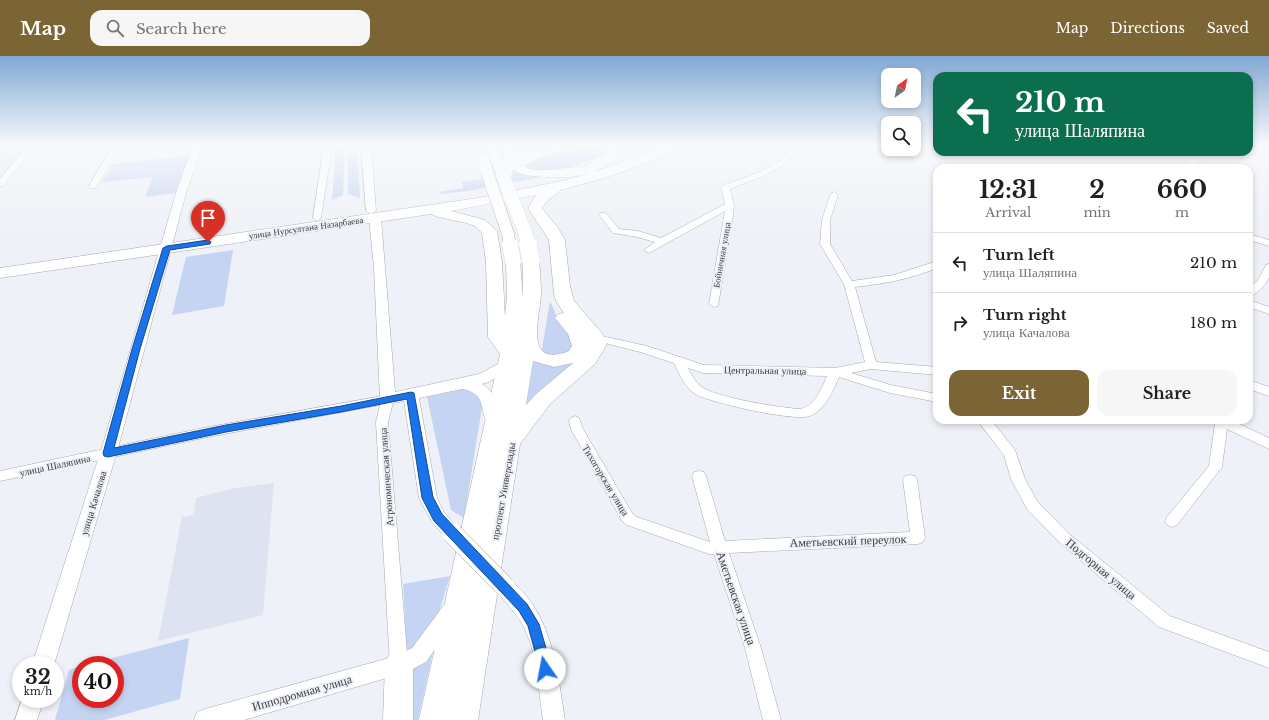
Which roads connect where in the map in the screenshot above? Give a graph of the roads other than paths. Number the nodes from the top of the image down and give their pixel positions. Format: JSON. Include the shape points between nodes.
{"nodes":[{"id":1,"x":7,"y":176,"type":"edge"},
{"id":2,"x":99,"y":176,"type":"edge"},
{"id":3,"x":187,"y":176,"type":"edge"},
{"id":4,"x":323,"y":176,"type":"edge"},
{"id":5,"x":369,"y":176,"type":"edge"},
{"id":6,"x":488,"y":176,"type":"edge"},
{"id":7,"x":503,"y":176,"type":"edge"},
{"id":8,"x":563,"y":176,"type":"edge"},
{"id":9,"x":596,"y":176,"type":"edge"},
{"id":10,"x":752,"y":176,"type":"edge"},
{"id":11,"x":0,"y":184,"type":"edge"},
{"id":12,"x":93,"y":186,"type":"dead end"},
{"id":13,"x":556,"y":187,"type":"junction"},
{"id":14,"x":834,"y":195,"type":"dead end"},
{"id":15,"x":456,"y":205,"type":"junction"},
{"id":16,"x":730,"y":205,"type":"junction"},
{"id":17,"x":422,"y":211,"type":"junction"},
{"id":18,"x":373,"y":214,"type":"junction"},
{"id":19,"x":603,"y":215,"type":"dead end"},
{"id":20,"x":317,"y":218,"type":"junction"},
{"id":21,"x":1253,"y":238,"type":"edge"},
{"id":22,"x":662,"y":241,"type":"junction"},
{"id":23,"x":168,"y":243,"type":"junction"},
{"id":24,"x":1269,"y":243,"type":"edge"},
{"id":25,"x":649,"y":250,"type":"dead end"},
{"id":26,"x":522,"y":261,"type":"junction"},
{"id":27,"x":0,"y":262,"type":"edge"},
{"id":28,"x":933,"y":266,"type":"edge"},
{"id":29,"x":1269,"y":267,"type":"edge"},
{"id":30,"x":0,"y":273,"type":"edge"},
{"id":31,"x":849,"y":284,"type":"junction"},
{"id":32,"x":1253,"y":290,"type":"edge"},
{"id":33,"x":714,"y":304,"type":"dead end"},
{"id":34,"x":1253,"y":305,"type":"edge"},
{"id":35,"x":1269,"y":311,"type":"edge"},
{"id":36,"x":597,"y":338,"type":"junction"},
{"id":37,"x":527,"y":341,"type":"junction"},
{"id":38,"x":509,"y":359,"type":"junction"},
{"id":39,"x":679,"y":362,"type":"junction"},
{"id":40,"x":871,"y":365,"type":"junction"},
{"id":41,"x":933,"y":371,"type":"edge"},
{"id":42,"x":835,"y":372,"type":"junction"},
{"id":43,"x":462,"y":384,"type":"junction"},
{"id":44,"x":1253,"y":386,"type":"edge"},
{"id":45,"x":1269,"y":392,"type":"edge"},
{"id":46,"x":411,"y":395,"type":"junction"},
{"id":47,"x":933,"y":397,"type":"edge"},
{"id":48,"x":388,"y":400,"type":"junction"},
{"id":49,"x":575,"y":420,"type":"dead end"},
{"id":50,"x":987,"y":424,"type":"edge"},
{"id":51,"x":1220,"y":424,"type":"edge"},
{"id":52,"x":1229,"y":424,"type":"edge"},
{"id":53,"x":503,"y":433,"type":"junction"},
{"id":54,"x":1269,"y":444,"type":"edge"},
{"id":55,"x":108,"y":453,"type":"junction"},
{"id":56,"x":0,"y":476,"type":"edge"},
{"id":57,"x":699,"y":476,"type":"dead end"},
{"id":58,"x":910,"y":480,"type":"dead end"},
{"id":59,"x":1172,"y":521,"type":"dead end"},
{"id":60,"x":719,"y":547,"type":"junction"},
{"id":61,"x":458,"y":602,"type":"junction"},
{"id":62,"x":46,"y":656,"type":"edge"},
{"id":63,"x":1269,"y":660,"type":"edge"},
{"id":64,"x":399,"y":665,"type":"junction"},
{"id":65,"x":30,"y":708,"type":"edge"},
{"id":66,"x":26,"y":720,"type":"edge"},
{"id":67,"x":205,"y":720,"type":"edge"},
{"id":68,"x":398,"y":720,"type":"edge"},
{"id":69,"x":434,"y":720,"type":"edge"},
{"id":70,"x":463,"y":720,"type":"edge"},
{"id":71,"x":554,"y":720,"type":"edge"},
{"id":72,"x":772,"y":720,"type":"edge"}],
"edges":[{"from":1,"to":11,"type":"street"},
{"from":2,"to":12,"type":"street"},
{"from":3,"to":23,"type":"street","name":"улица Качалова"},
{"from":4,"to":20,"type":"street"},
{"from":5,"to":18,"type":"street","name":"Агрономическая улица"},
{"from":6,"to":26,"type":"main road","bridge":true,"via":[[508,234]]},
{"from":7,"to":26,"type":"main road","name":"проспект Универсиады","bridge":true,"via":[[525,232]]},
{"from":8,"to":18,"type":"main road","name":"улица Нурсултана Назарбаева","via":[[489,194]]},
{"from":9,"to":13,"type":"main road","name":"улица Нурсултана Назарбаева"},
{"from":10,"to":16,"type":"street","name":"Бойничная улица","via":[[726,186]]},
{"from":13,"to":15,"type":"main road","name":"улица Нурсултана Назарбаева"},
{"from":13,"to":36,"type":"main road","via":[[541,198],[535,208],[557,240],[565,300],[572,313]]},
{"from":14,"to":31,"type":"street","via":[[826,220],[825,244]]},
{"from":15,"to":17,"type":"main road","name":"улица Нурсултана Назарбаева"},
{"from":15,"to":37,"type":"main road","via":[[522,214],[534,222],[545,235],[552,300],[561,315],[575,329],[582,346],[576,355],[569,358],[547,360],[534,353]]},
{"from":16,"to":22,"type":"street","name":"Бойничная улица"},
{"from":16,"to":33,"type":"street","name":"Бойничная улица"},
{"from":17,"to":18,"type":"main road","name":"улица Нурсултана Назарбаева"},
{"from":17,"to":38,"type":"main road","via":[[470,219],[489,231],[494,262],[497,337]]},
{"from":18,"to":20,"type":"main road","name":"улица Нурсултана Назарбаева"},
{"from":18,"to":23,"type":"main road","name":"улица Нурсултана Назарбаева"},
{"from":18,"to":48,"type":"street","name":"Агрономическая улица","via":[[380,268]]},
{"from":19,"to":22,"type":"street","via":[[616,231]]},
{"from":20,"to":23,"type":"main road","name":"улица Нурсултана Назарбаева"},
{"from":21,"to":24,"type":"street"},
{"from":22,"to":25,"type":"street","name":"Бойничная улица"},
{"from":23,"to":27,"type":"main road","name":"улица Нурсултана Назарбаева"},
{"from":23,"to":30,"type":"main road","name":"улица Нурсултана Назарбаева"},
{"from":23,"to":55,"type":"street","name":"улица Качалова"},
{"from":26,"to":37,"type":"main road","name":"проспект Универсиады","via":[[532,294]]},
{"from":26,"to":38,"type":"main road","via":[[515,298]]},
{"from":28,"to":31,"type":"street","via":[[920,272],[878,282]]},
{"from":29,"to":32,"type":"street","via":[[1262,281]]},
{"from":31,"to":40,"type":"street"},
{"from":34,"to":35,"type":"street"},
{"from":36,"to":39,"type":"street","name":"Центральная улица"},
{"from":36,"to":53,"type":"main road","via":[[597,348],[586,362]]},
{"from":37,"to":53,"type":"main road","name":"проспект Универсиады"},
{"from":38,"to":43,"type":"street","name":"улица Шаляпина","via":[[484,378]]},
{"from":38,"to":53,"type":"main road","name":"проспект Универсиады"},
{"from":39,"to":42,"type":"street","name":"Центральная улица","via":[[703,369]]},
{"from":39,"to":42,"type":"street","via":[[689,381],[701,392],[782,412],[805,414],[814,408]]},
{"from":40,"to":41,"type":"street","name":"Центральная улица"},
{"from":40,"to":42,"type":"street","name":"Центральная улица"},
{"from":42,"to":47,"type":"street","via":[[890,389]]},
{"from":43,"to":46,"type":"street","name":"улица Шаляпина"},
{"from":43,"to":53,"type":"street","name":"улица Шаляпина","via":[[479,387],[486,393]]},
{"from":44,"to":45,"type":"street"},
{"from":46,"to":48,"type":"street","name":"улица Шаляпина"},
{"from":46,"to":71,"type":"street","bridge":true,"via":[[428,498],[438,517],[505,587],[533,624],[543,657]]},
{"from":48,"to":55,"type":"street","name":"улица Шаляпина","via":[[226,428]]},
{"from":48,"to":64,"type":"street","name":"Агрономическая улица","via":[[382,422]]},
{"from":49,"to":60,"type":"street","name":"Тихогорская улица","via":[[576,429],[627,517],[709,548]]},
{"from":50,"to":63,"type":"street","name":"Подгорная улица","via":[[1010,454],[1018,479],[1032,505],[1063,537],[1106,573],[1165,622]]},
{"from":51,"to":59,"type":"street","via":[[1215,467]]},
{"from":52,"to":54,"type":"street"},
{"from":53,"to":61,"type":"main road","name":"проспект Универсиады"},
{"from":53,"to":70,"type":"main road","name":"проспект Универсиады"},
{"from":55,"to":56,"type":"street","name":"улица Шаляпина"},
{"from":55,"to":62,"type":"street","name":"улица Качалова"},
{"from":57,"to":60,"type":"street","name":"Аметьевская улица"},
{"from":58,"to":60,"type":"street","name":"Аметьевский переулок","via":[[918,538]]},
{"from":60,"to":72,"type":"street","name":"Аметьевская улица","via":[[753,648]]},
{"from":61,"to":64,"type":"street","name":"Ипподромная улица","via":[[419,655]]},
{"from":61,"to":69,"type":"main road","name":"проспект Универсиады"},
{"from":64,"to":67,"type":"street","name":"Ипподромная улица"},
{"from":64,"to":68,"type":"main road"},
{"from":65,"to":66,"type":"street"}]}
